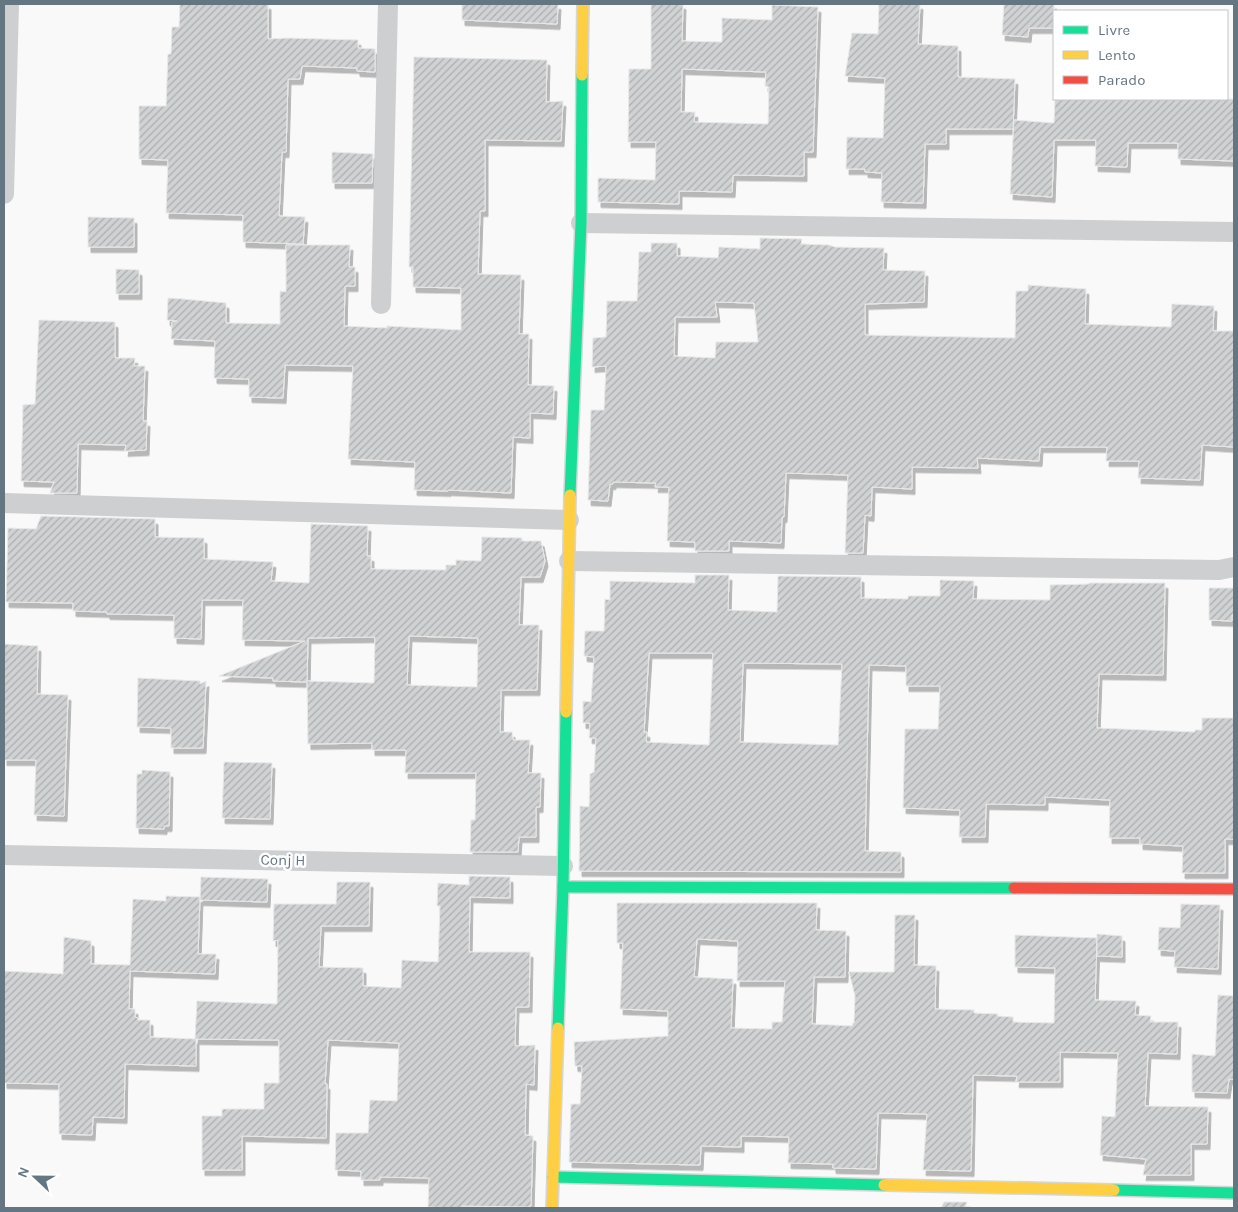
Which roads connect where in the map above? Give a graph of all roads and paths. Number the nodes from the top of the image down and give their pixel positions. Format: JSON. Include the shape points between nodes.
{"nodes":[{"id":1,"x":9,"y":4,"type":"edge"},
{"id":2,"x":388,"y":4,"type":"edge"},
{"id":3,"x":583,"y":4,"type":"edge"},
{"id":4,"x":4,"y":194,"type":"edge"},
{"id":5,"x":581,"y":223,"type":"junction"},
{"id":6,"x":1234,"y":232,"type":"edge"},
{"id":7,"x":381,"y":304,"type":"dead end"},
{"id":8,"x":4,"y":503,"type":"edge"},
{"id":9,"x":569,"y":520,"type":"junction"},
{"id":10,"x":569,"y":562,"type":"junction"},
{"id":11,"x":1234,"y":566,"type":"edge"},
{"id":12,"x":4,"y":855,"type":"edge"},
{"id":13,"x":563,"y":866,"type":"junction"},
{"id":14,"x":562,"y":887,"type":"junction"},
{"id":15,"x":1234,"y":889,"type":"edge"},
{"id":16,"x":553,"y":1177,"type":"junction"},
{"id":17,"x":1234,"y":1193,"type":"edge"},
{"id":18,"x":552,"y":1208,"type":"edge"}],
"edges":[{"from":1,"to":4,"type":"street"},
{"from":2,"to":7,"type":"street"},
{"from":3,"to":5,"type":"street"},
{"from":5,"to":6,"type":"street"},
{"from":5,"to":9,"type":"street"},
{"from":8,"to":9,"type":"street"},
{"from":9,"to":10,"type":"street"},
{"from":10,"to":11,"type":"street","via":[[1219,570]]},
{"from":10,"to":13,"type":"street"},
{"from":12,"to":13,"type":"street","name":"Conj H"},
{"from":13,"to":14,"type":"street"},
{"from":14,"to":15,"type":"street"},
{"from":14,"to":16,"type":"street"},
{"from":16,"to":17,"type":"street"},
{"from":16,"to":18,"type":"street"}]}
